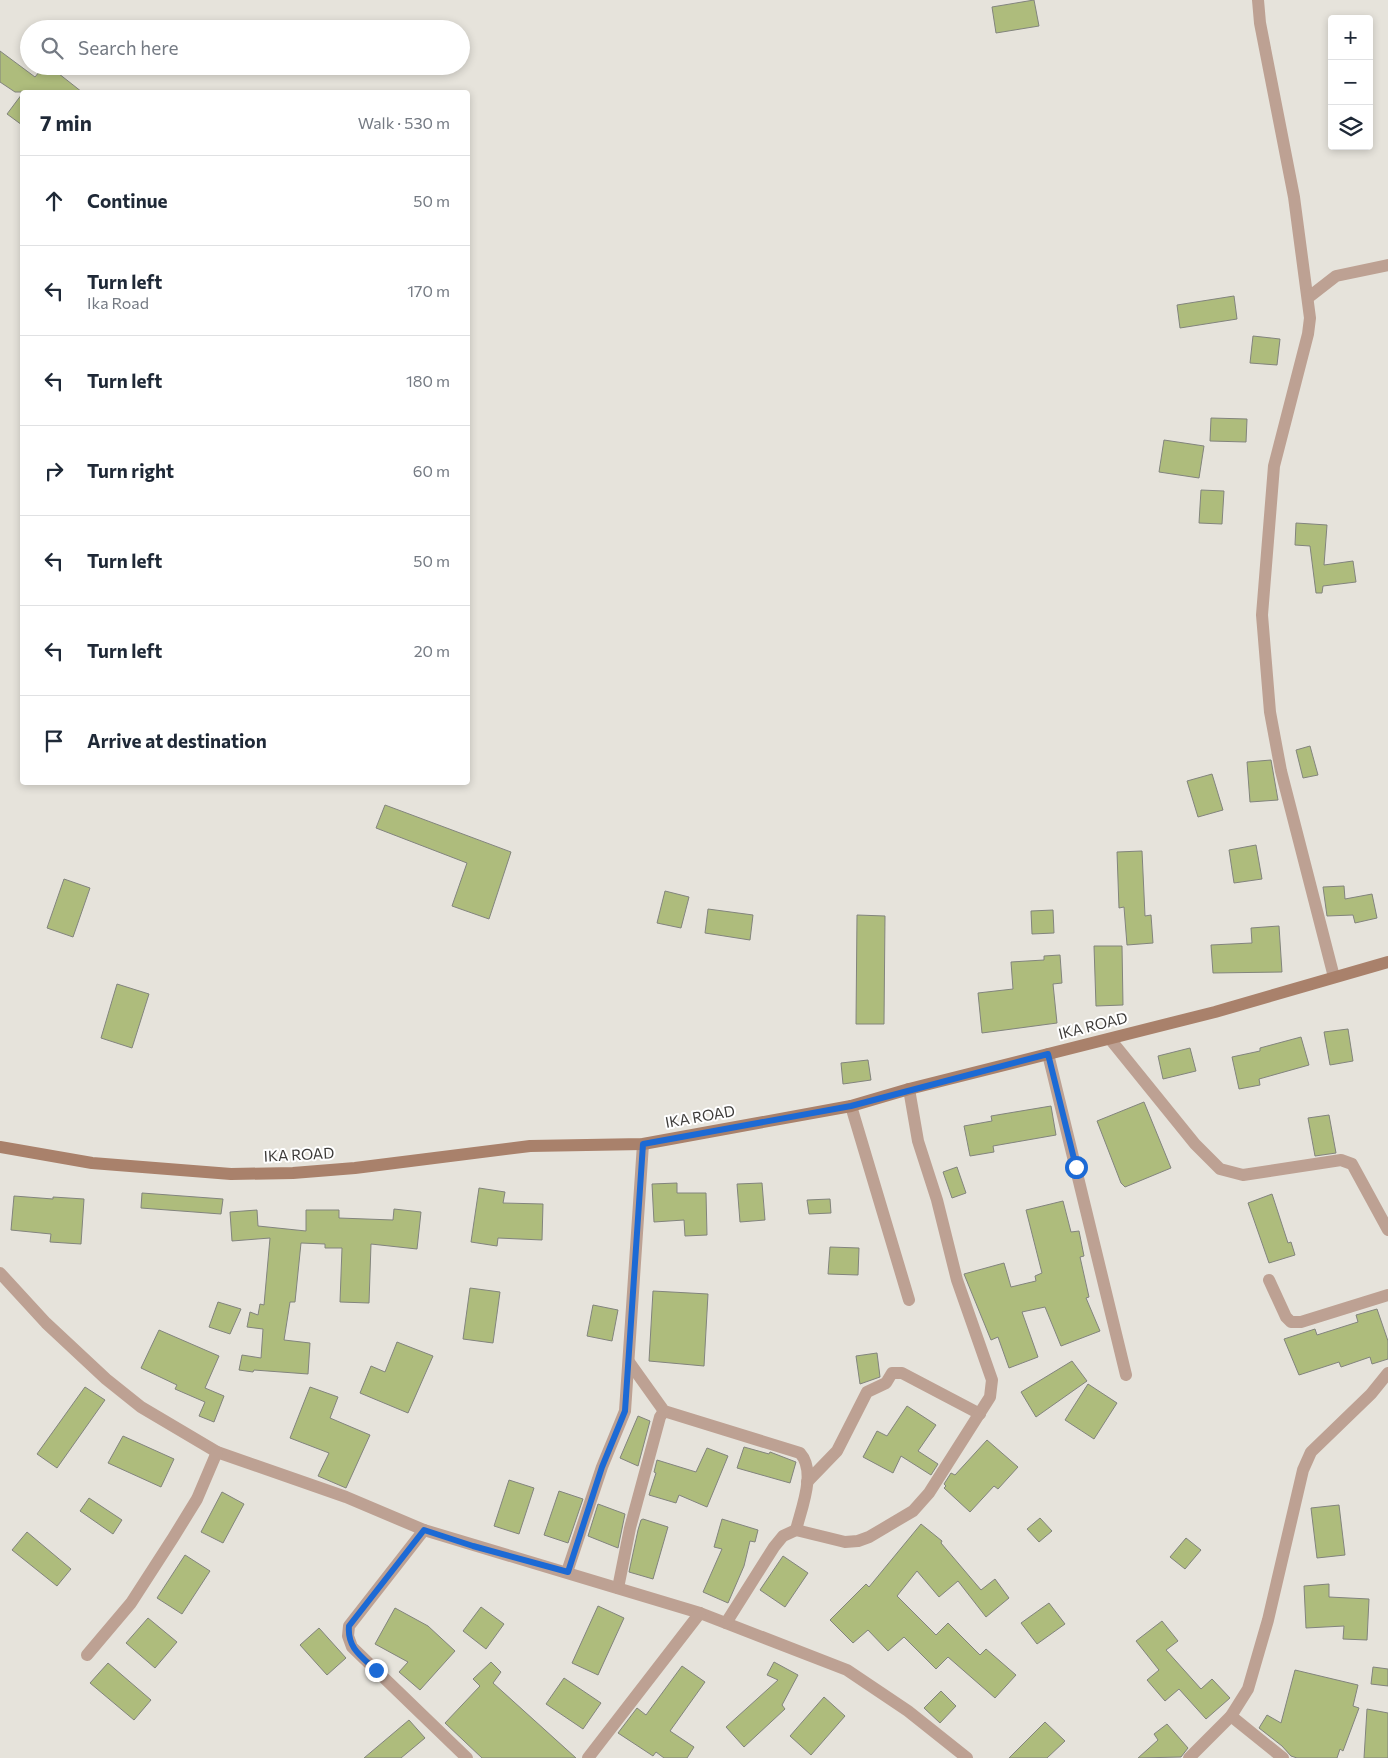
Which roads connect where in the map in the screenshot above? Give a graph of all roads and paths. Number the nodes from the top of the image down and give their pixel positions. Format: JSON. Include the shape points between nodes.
{"nodes":[{"id":1,"x":1258,"y":0,"type":"edge"},
{"id":2,"x":1388,"y":265,"type":"edge"},
{"id":3,"x":1309,"y":297,"type":"junction"},
{"id":4,"x":1388,"y":962,"type":"edge"},
{"id":5,"x":1334,"y":977,"type":"junction"},
{"id":6,"x":1110,"y":1039,"type":"junction"},
{"id":7,"x":1048,"y":1054,"type":"junction"},
{"id":8,"x":909,"y":1089,"type":"junction"},
{"id":9,"x":851,"y":1106,"type":"junction"},
{"id":10,"x":643,"y":1144,"type":"junction"},
{"id":11,"x":0,"y":1147,"type":"edge"},
{"id":12,"x":1388,"y":1230,"type":"edge"},
{"id":13,"x":0,"y":1273,"type":"edge"},
{"id":14,"x":1269,"y":1280,"type":"dead end"},
{"id":15,"x":1388,"y":1296,"type":"edge"},
{"id":16,"x":909,"y":1300,"type":"dead end"},
{"id":17,"x":629,"y":1362,"type":"junction"},
{"id":18,"x":1388,"y":1373,"type":"edge"},
{"id":19,"x":1126,"y":1375,"type":"dead end"},
{"id":20,"x":664,"y":1411,"type":"junction"},
{"id":21,"x":980,"y":1414,"type":"junction"},
{"id":22,"x":217,"y":1452,"type":"junction"},
{"id":23,"x":807,"y":1482,"type":"junction"},
{"id":24,"x":424,"y":1530,"type":"junction"},
{"id":25,"x":796,"y":1530,"type":"junction"},
{"id":26,"x":568,"y":1572,"type":"junction"},
{"id":27,"x":618,"y":1588,"type":"junction"},
{"id":28,"x":700,"y":1613,"type":"junction"},
{"id":29,"x":726,"y":1623,"type":"junction"},
{"id":30,"x":87,"y":1655,"type":"dead end"},
{"id":31,"x":1231,"y":1716,"type":"junction"},
{"id":32,"x":467,"y":1758,"type":"edge"},
{"id":33,"x":588,"y":1758,"type":"edge"},
{"id":34,"x":967,"y":1758,"type":"edge"},
{"id":35,"x":1189,"y":1758,"type":"edge"},
{"id":36,"x":1283,"y":1758,"type":"edge"}],
"edges":[{"from":1,"to":3,"type":"street"},
{"from":2,"to":3,"type":"street","via":[[1336,276]]},
{"from":3,"to":5,"type":"street","via":[[1308,334],[1274,466],[1262,616],[1270,712],[1280,771]]},
{"from":4,"to":5,"type":"street","name":"IKA ROAD"},
{"from":5,"to":6,"type":"street","name":"IKA ROAD"},
{"from":6,"to":7,"type":"street","name":"IKA ROAD"},
{"from":6,"to":12,"type":"street","via":[[1195,1144],[1220,1169],[1243,1175],[1340,1160],[1352,1164]]},
{"from":7,"to":8,"type":"street","name":"IKA ROAD"},
{"from":7,"to":19,"type":"street"},
{"from":8,"to":9,"type":"street","name":"IKA ROAD"},
{"from":8,"to":21,"type":"street","via":[[918,1141],[958,1280],[992,1380],[990,1397]]},
{"from":9,"to":10,"type":"street","name":"IKA ROAD"},
{"from":9,"to":16,"type":"street"},
{"from":10,"to":11,"type":"street","name":"IKA ROAD","via":[[530,1146],[355,1168],[240,1174],[92,1163]]},
{"from":10,"to":17,"type":"street"},
{"from":13,"to":22,"type":"street","via":[[46,1323],[106,1379],[141,1407]]},
{"from":14,"to":15,"type":"street","via":[[1291,1322],[1301,1322]]},
{"from":17,"to":20,"type":"street"},
{"from":17,"to":26,"type":"street","via":[[621,1424],[602,1467]]},
{"from":18,"to":31,"type":"street","via":[[1311,1452],[1303,1470],[1268,1620],[1248,1689]]},
{"from":20,"to":23,"type":"street","via":[[800,1453],[807,1466]]},
{"from":20,"to":27,"type":"street","via":[[640,1491]]},
{"from":21,"to":23,"type":"street","via":[[902,1373],[892,1374],[886,1383],[867,1392],[837,1451]]},
{"from":21,"to":25,"type":"street","via":[[929,1493],[913,1511],[858,1541],[845,1542]]},
{"from":22,"to":24,"type":"street","via":[[346,1497]]},
{"from":22,"to":30,"type":"street","via":[[197,1499],[168,1546],[131,1603]]},
{"from":23,"to":25,"type":"street"},
{"from":24,"to":26,"type":"street"},
{"from":24,"to":32,"type":"street","via":[[349,1626],[348,1636],[352,1647]]},
{"from":25,"to":29,"type":"street","via":[[783,1536],[774,1547]]},
{"from":26,"to":27,"type":"street"},
{"from":27,"to":28,"type":"street"},
{"from":28,"to":29,"type":"street"},
{"from":28,"to":33,"type":"street"},
{"from":29,"to":34,"type":"street","via":[[847,1670],[908,1711]]},
{"from":31,"to":35,"type":"street"},
{"from":31,"to":36,"type":"street"}]}
